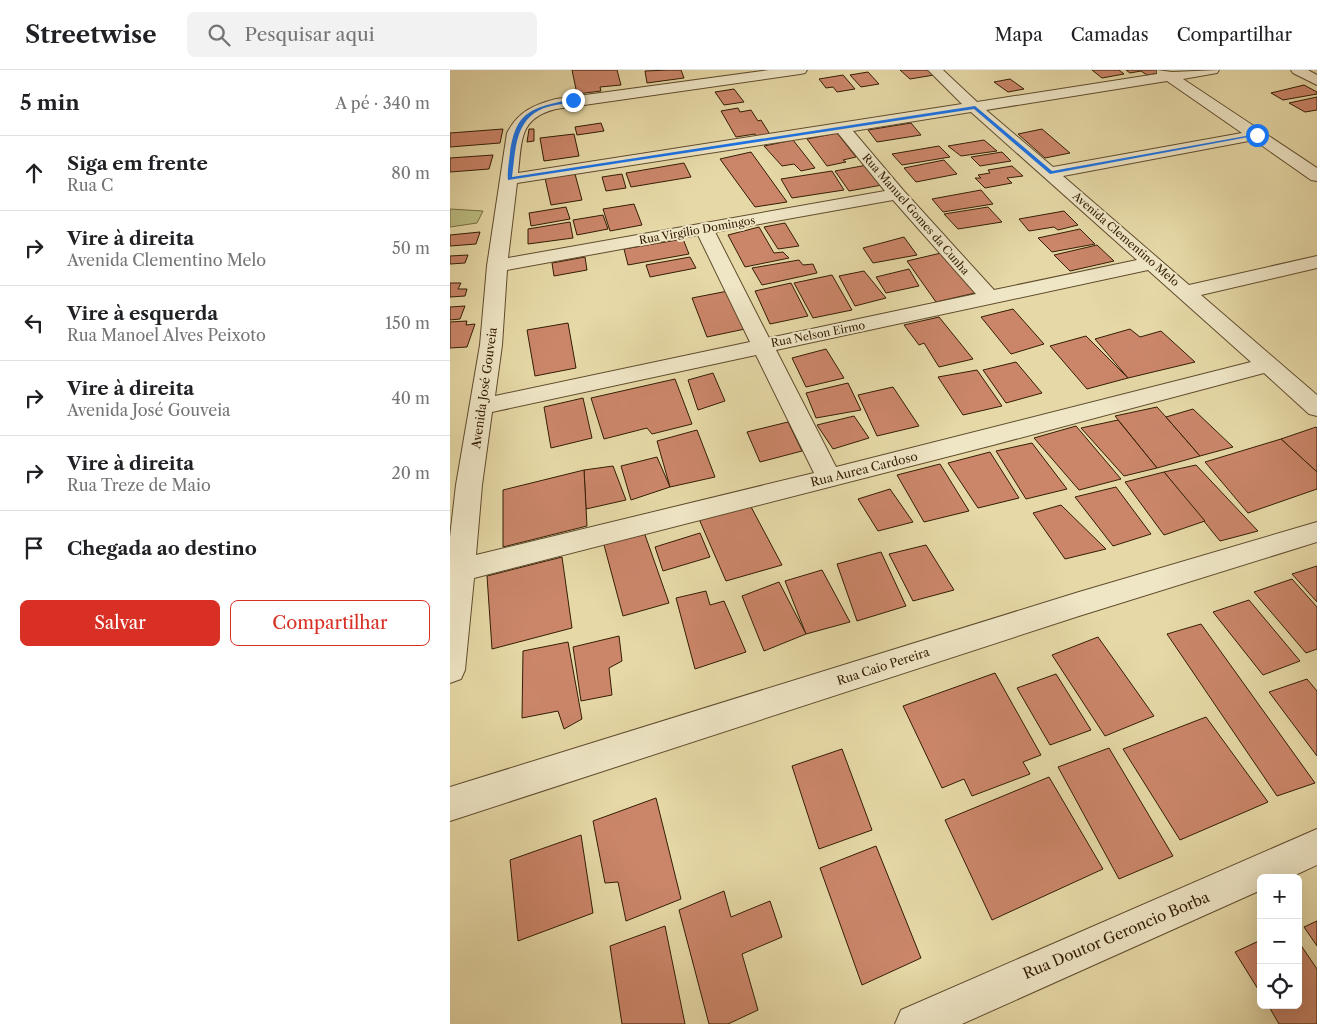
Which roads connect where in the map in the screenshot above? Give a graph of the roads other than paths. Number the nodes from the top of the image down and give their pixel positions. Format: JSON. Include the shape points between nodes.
{"nodes":[{"id":1,"x":800,"y":70,"type":"edge"},
{"id":2,"x":935,"y":70,"type":"edge"},
{"id":3,"x":1212,"y":70,"type":"edge"},
{"id":4,"x":1298,"y":70,"type":"edge"},
{"id":5,"x":1165,"y":73,"type":"edge"},
{"id":6,"x":1317,"y":81,"type":"edge"},
{"id":7,"x":975,"y":108,"type":"junction"},
{"id":8,"x":843,"y":129,"type":"junction"},
{"id":9,"x":1257,"y":135,"type":"junction"},
{"id":10,"x":1050,"y":173,"type":"junction"},
{"id":11,"x":1317,"y":176,"type":"edge"},
{"id":12,"x":510,"y":179,"type":"junction"},
{"id":13,"x":897,"y":194,"type":"junction"},
{"id":14,"x":704,"y":228,"type":"junction"},
{"id":15,"x":1317,"y":262,"type":"edge"},
{"id":16,"x":1153,"y":263,"type":"junction"},
{"id":17,"x":497,"y":266,"type":"junction"},
{"id":18,"x":1186,"y":292,"type":"junction"},
{"id":19,"x":990,"y":298,"type":"junction"},
{"id":20,"x":764,"y":345,"type":"junction"},
{"id":21,"x":1268,"y":365,"type":"junction"},
{"id":22,"x":482,"y":406,"type":"junction"},
{"id":23,"x":1317,"y":408,"type":"edge"},
{"id":24,"x":829,"y":478,"type":"junction"},
{"id":25,"x":1317,"y":532,"type":"edge"},
{"id":26,"x":460,"y":570,"type":"junction"},
{"id":27,"x":450,"y":670,"type":"edge"},
{"id":28,"x":450,"y":804,"type":"edge"},
{"id":29,"x":1317,"y":848,"type":"edge"},
{"id":30,"x":915,"y":1024,"type":"edge"}],
"edges":[{"from":1,"to":12,"type":"street","name":"Avenida José Gouveia","via":[[573,100],[542,107],[524,118],[516,133]]},
{"from":2,"to":7,"type":"street","name":"Avenida Clementino Melo"},
{"from":3,"to":5,"type":"street"},
{"from":4,"to":6,"type":"street"},
{"from":5,"to":7,"type":"street"},
{"from":5,"to":9,"type":"street"},
{"from":7,"to":8,"type":"street"},
{"from":7,"to":10,"type":"street","name":"Avenida Clementino Melo"},
{"from":8,"to":12,"type":"street"},
{"from":8,"to":13,"type":"street","name":"Rua Manuel Gomes da Cunha"},
{"from":9,"to":10,"type":"street"},
{"from":9,"to":11,"type":"street"},
{"from":10,"to":16,"type":"street","name":"Avenida Clementino Melo"},
{"from":12,"to":17,"type":"street","name":"Avenida José Gouveia"},
{"from":13,"to":14,"type":"street","name":"Rua Virgilio Domingos"},
{"from":13,"to":19,"type":"street","name":"Rua Manuel Gomes da Cunha"},
{"from":14,"to":17,"type":"street","name":"Rua Virgilio Domingos"},
{"from":14,"to":20,"type":"street"},
{"from":15,"to":18,"type":"street"},
{"from":16,"to":18,"type":"street","name":"Avenida Clementino Melo"},
{"from":16,"to":19,"type":"street","name":"Rua Nelson Eirmo"},
{"from":17,"to":22,"type":"street","name":"Avenida José Gouveia"},
{"from":18,"to":21,"type":"street","name":"Avenida Clementino Melo"},
{"from":19,"to":20,"type":"street","name":"Rua Nelson Eirmo"},
{"from":20,"to":22,"type":"street","name":"Rua Nelson Eirmo"},
{"from":20,"to":24,"type":"street"},
{"from":21,"to":23,"type":"street","name":"Avenida Clementino Melo"},
{"from":21,"to":24,"type":"street","name":"Rua Aurea Cardoso"},
{"from":22,"to":26,"type":"street","name":"Avenida José Gouveia"},
{"from":24,"to":26,"type":"street","name":"Rua Aurea Cardoso"},
{"from":25,"to":28,"type":"street","name":"Rua Caio Pereira","via":[[1079,604]]},
{"from":26,"to":27,"type":"street","name":"Avenida José Gouveia"},
{"from":29,"to":30,"type":"street","name":"Rua Doutor Geroncio Borba"}]}
